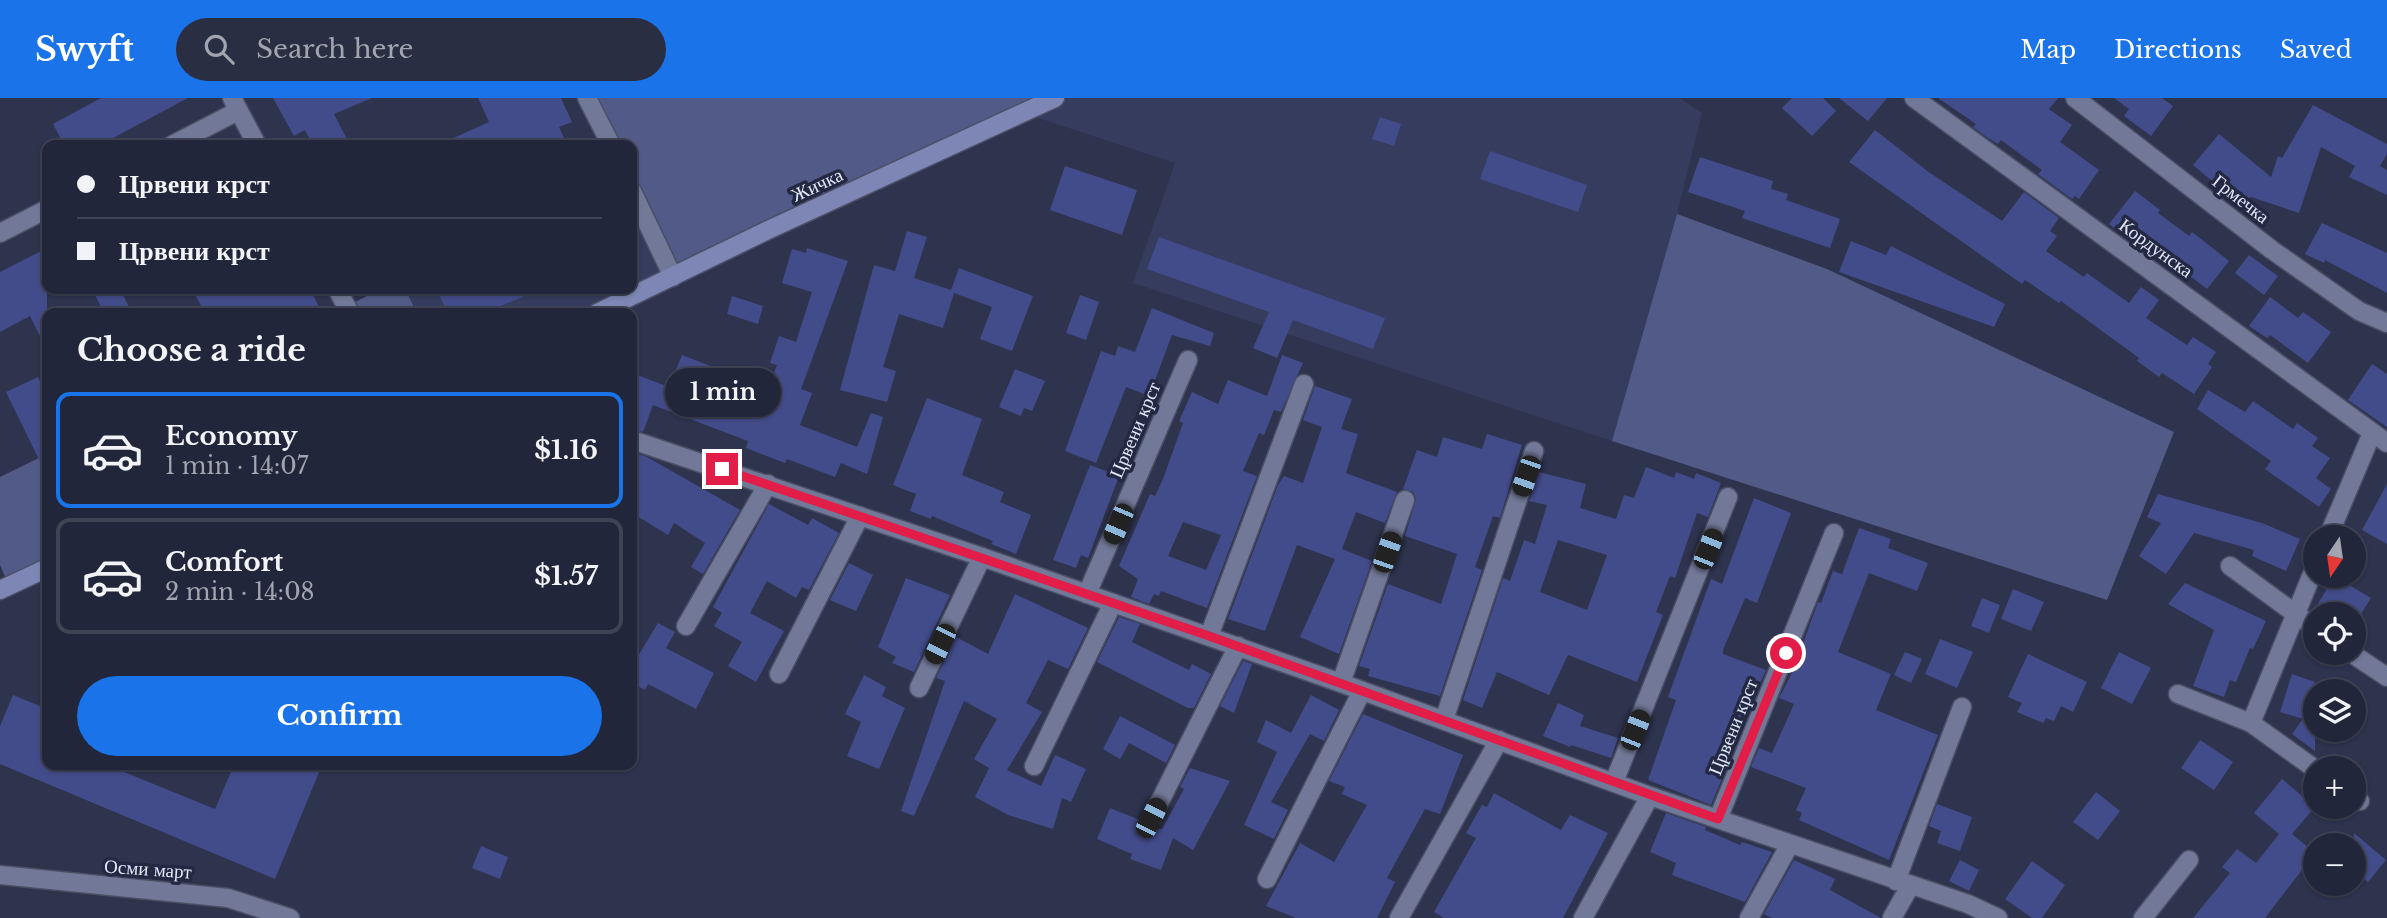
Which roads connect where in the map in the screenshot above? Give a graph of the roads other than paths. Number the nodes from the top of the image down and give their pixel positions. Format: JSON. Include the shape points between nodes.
{"nodes":[{"id":1,"x":587,"y":98,"type":"edge"},
{"id":2,"x":1055,"y":98,"type":"edge"},
{"id":3,"x":1914,"y":98,"type":"edge"},
{"id":4,"x":2075,"y":98,"type":"edge"},
{"id":5,"x":235,"y":105,"type":"edge"},
{"id":6,"x":180,"y":140,"type":"edge"},
{"id":7,"x":254,"y":140,"type":"edge"},
{"id":8,"x":608,"y":140,"type":"edge"},
{"id":9,"x":637,"y":202,"type":"edge"},
{"id":10,"x":42,"y":212,"type":"edge"},
{"id":11,"x":0,"y":233,"type":"edge"},
{"id":12,"x":673,"y":278,"type":"junction"},
{"id":13,"x":608,"y":308,"type":"edge"},
{"id":14,"x":2387,"y":323,"type":"edge"},
{"id":15,"x":1188,"y":359,"type":"dead end"},
{"id":16,"x":1304,"y":384,"type":"dead end"},
{"id":17,"x":2380,"y":438,"type":"edge"},
{"id":18,"x":637,"y":442,"type":"edge"},
{"id":19,"x":1534,"y":451,"type":"dead end"},
{"id":20,"x":768,"y":484,"type":"junction"},
{"id":21,"x":1728,"y":497,"type":"dead end"},
{"id":22,"x":1405,"y":500,"type":"dead end"},
{"id":23,"x":860,"y":516,"type":"junction"},
{"id":24,"x":2334,"y":525,"type":"edge"},
{"id":25,"x":1834,"y":533,"type":"dead end"},
{"id":26,"x":982,"y":557,"type":"junction"},
{"id":27,"x":2230,"y":566,"type":"dead end"},
{"id":28,"x":42,"y":570,"type":"edge"},
{"id":29,"x":2306,"y":588,"type":"edge"},
{"id":30,"x":0,"y":590,"type":"edge"},
{"id":31,"x":1087,"y":594,"type":"junction"},
{"id":32,"x":1113,"y":603,"type":"junction"},
{"id":33,"x":2295,"y":615,"type":"junction"},
{"id":34,"x":2303,"y":620,"type":"edge"},
{"id":35,"x":686,"y":626,"type":"dead end"},
{"id":36,"x":1209,"y":636,"type":"junction"},
{"id":37,"x":1238,"y":646,"type":"junction"},
{"id":38,"x":2366,"y":663,"type":"edge"},
{"id":39,"x":779,"y":674,"type":"dead end"},
{"id":40,"x":2387,"y":677,"type":"edge"},
{"id":41,"x":1342,"y":683,"type":"junction"},
{"id":42,"x":919,"y":688,"type":"dead end"},
{"id":43,"x":1362,"y":691,"type":"junction"},
{"id":44,"x":2178,"y":694,"type":"dead end"},
{"id":45,"x":1962,"y":708,"type":"dead end"},
{"id":46,"x":1444,"y":720,"type":"junction"},
{"id":47,"x":2251,"y":723,"type":"junction"},
{"id":48,"x":1499,"y":740,"type":"junction"},
{"id":49,"x":2303,"y":760,"type":"edge"},
{"id":50,"x":1034,"y":766,"type":"dead end"},
{"id":51,"x":1614,"y":782,"type":"junction"},
{"id":52,"x":1650,"y":796,"type":"junction"},
{"id":53,"x":1151,"y":818,"type":"dead end"},
{"id":54,"x":1718,"y":819,"type":"junction"},
{"id":55,"x":1790,"y":844,"type":"junction"},
{"id":56,"x":2189,"y":860,"type":"dead end"},
{"id":57,"x":0,"y":875,"type":"edge"},
{"id":58,"x":1267,"y":878,"type":"dead end"},
{"id":59,"x":1903,"y":883,"type":"junction"},
{"id":60,"x":290,"y":918,"type":"edge"},
{"id":61,"x":1399,"y":918,"type":"edge"},
{"id":62,"x":1583,"y":918,"type":"edge"},
{"id":63,"x":1749,"y":918,"type":"edge"},
{"id":64,"x":1892,"y":918,"type":"edge"},
{"id":65,"x":1998,"y":918,"type":"edge"},
{"id":66,"x":2143,"y":918,"type":"edge"}],
"edges":[{"from":1,"to":8,"type":"street"},
{"from":2,"to":12,"type":"main road","name":"Жичка"},
{"from":3,"to":17,"type":"street","name":"Кордунска"},
{"from":4,"to":14,"type":"street","name":"Грмечка","via":[[2272,250],[2359,311]]},
{"from":5,"to":6,"type":"street"},
{"from":5,"to":7,"type":"street"},
{"from":9,"to":12,"type":"street"},
{"from":10,"to":11,"type":"street"},
{"from":12,"to":13,"type":"main road","name":"Жичка"},
{"from":15,"to":31,"type":"street","name":"Црвени крст"},
{"from":16,"to":36,"type":"street"},
{"from":17,"to":24,"type":"street","name":"Кордунска"},
{"from":18,"to":20,"type":"street"},
{"from":19,"to":46,"type":"street"},
{"from":20,"to":23,"type":"street"},
{"from":20,"to":35,"type":"street"},
{"from":21,"to":51,"type":"street"},
{"from":22,"to":41,"type":"street"},
{"from":23,"to":26,"type":"street"},
{"from":23,"to":39,"type":"street"},
{"from":25,"to":54,"type":"street","name":"Црвени крст"},
{"from":26,"to":31,"type":"street"},
{"from":26,"to":42,"type":"street"},
{"from":27,"to":33,"type":"street"},
{"from":28,"to":30,"type":"main road"},
{"from":29,"to":33,"type":"street"},
{"from":31,"to":32,"type":"street"},
{"from":32,"to":36,"type":"street"},
{"from":32,"to":50,"type":"street"},
{"from":33,"to":34,"type":"street"},
{"from":33,"to":47,"type":"street"},
{"from":36,"to":37,"type":"street"},
{"from":37,"to":41,"type":"street"},
{"from":37,"to":53,"type":"street"},
{"from":38,"to":40,"type":"street"},
{"from":41,"to":43,"type":"street"},
{"from":43,"to":46,"type":"street"},
{"from":43,"to":58,"type":"street"},
{"from":44,"to":47,"type":"street"},
{"from":45,"to":59,"type":"street"},
{"from":46,"to":48,"type":"street"},
{"from":47,"to":49,"type":"street"},
{"from":48,"to":51,"type":"street"},
{"from":48,"to":61,"type":"street"},
{"from":51,"to":52,"type":"street"},
{"from":52,"to":54,"type":"street"},
{"from":52,"to":62,"type":"street"},
{"from":54,"to":55,"type":"street"},
{"from":55,"to":59,"type":"street"},
{"from":55,"to":63,"type":"street"},
{"from":56,"to":66,"type":"street"},
{"from":57,"to":60,"type":"street","name":"Осми март","via":[[228,898]]},
{"from":59,"to":64,"type":"street"},
{"from":59,"to":65,"type":"street"}]}
